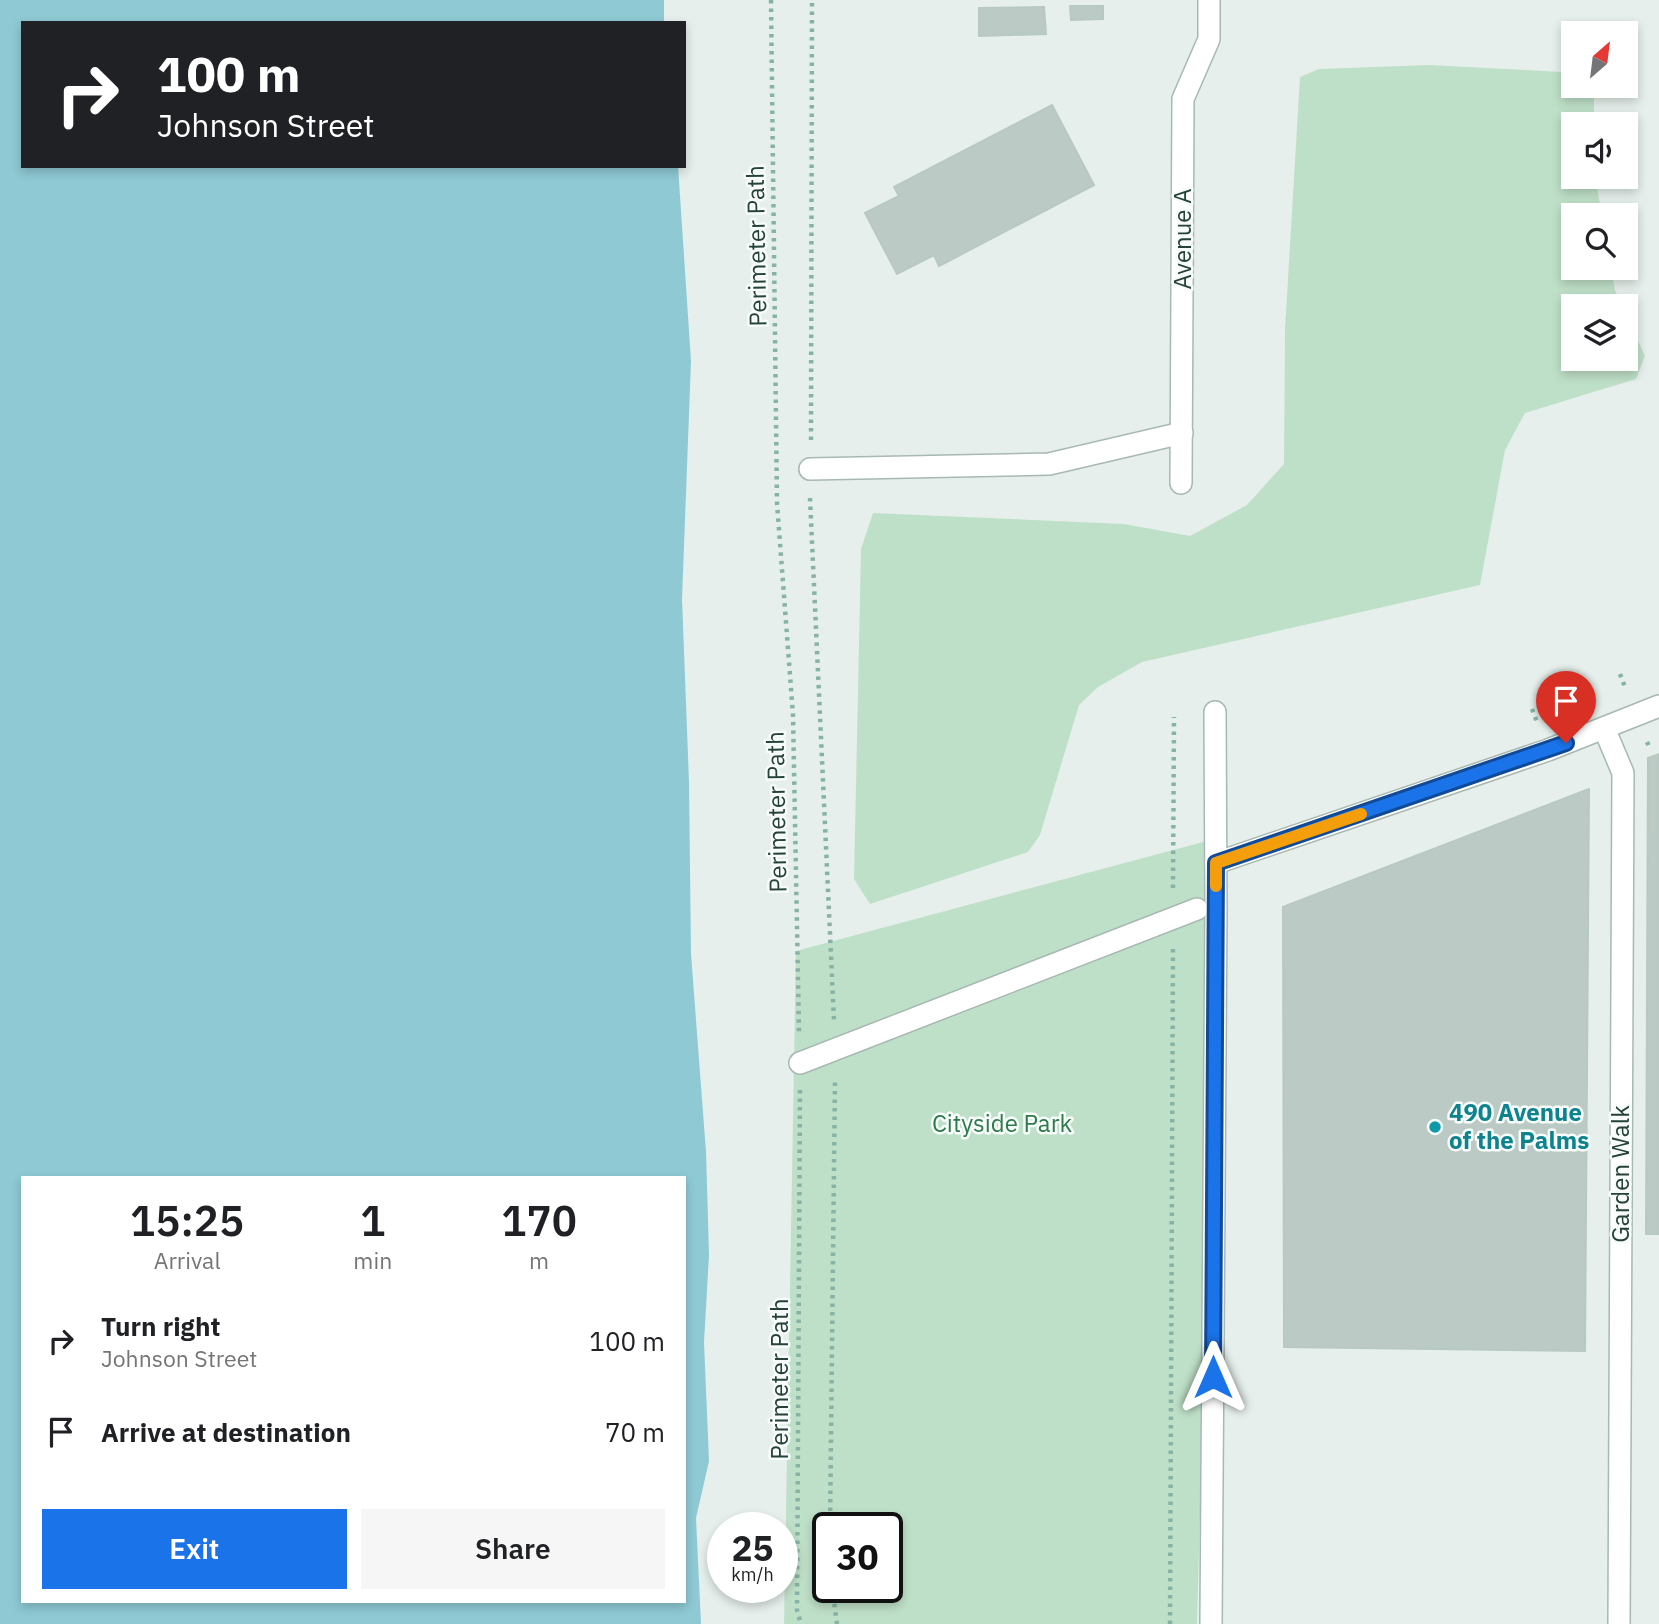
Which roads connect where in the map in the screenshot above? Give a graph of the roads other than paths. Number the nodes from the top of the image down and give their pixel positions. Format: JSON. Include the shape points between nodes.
{"nodes":[{"id":1,"x":1209,"y":0,"type":"edge"},
{"id":2,"x":1182,"y":433,"type":"junction"},
{"id":3,"x":810,"y":469,"type":"road end"},
{"id":4,"x":1181,"y":483,"type":"dead end"},
{"id":5,"x":1659,"y":706,"type":"edge"},
{"id":6,"x":1215,"y":712,"type":"dead end"},
{"id":7,"x":1604,"y":728,"type":"junction"},
{"id":8,"x":1216,"y":863,"type":"junction"},
{"id":9,"x":1197,"y":909,"type":"dead end"},
{"id":10,"x":800,"y":1063,"type":"road end"},
{"id":11,"x":1211,"y":1624,"type":"edge"},
{"id":12,"x":1619,"y":1624,"type":"edge"}],
"edges":[{"from":1,"to":2,"type":"street","name":"Avenue A","via":[[1209,38],[1183,99]]},
{"from":2,"to":3,"type":"street","via":[[1049,464]]},
{"from":2,"to":4,"type":"street","name":"Avenue A"},
{"from":5,"to":7,"type":"street"},
{"from":6,"to":8,"type":"street"},
{"from":7,"to":8,"type":"street"},
{"from":7,"to":12,"type":"street","name":"Garden Walk","via":[[1623,773]]},
{"from":8,"to":11,"type":"street"},
{"from":9,"to":10,"type":"street"}]}
